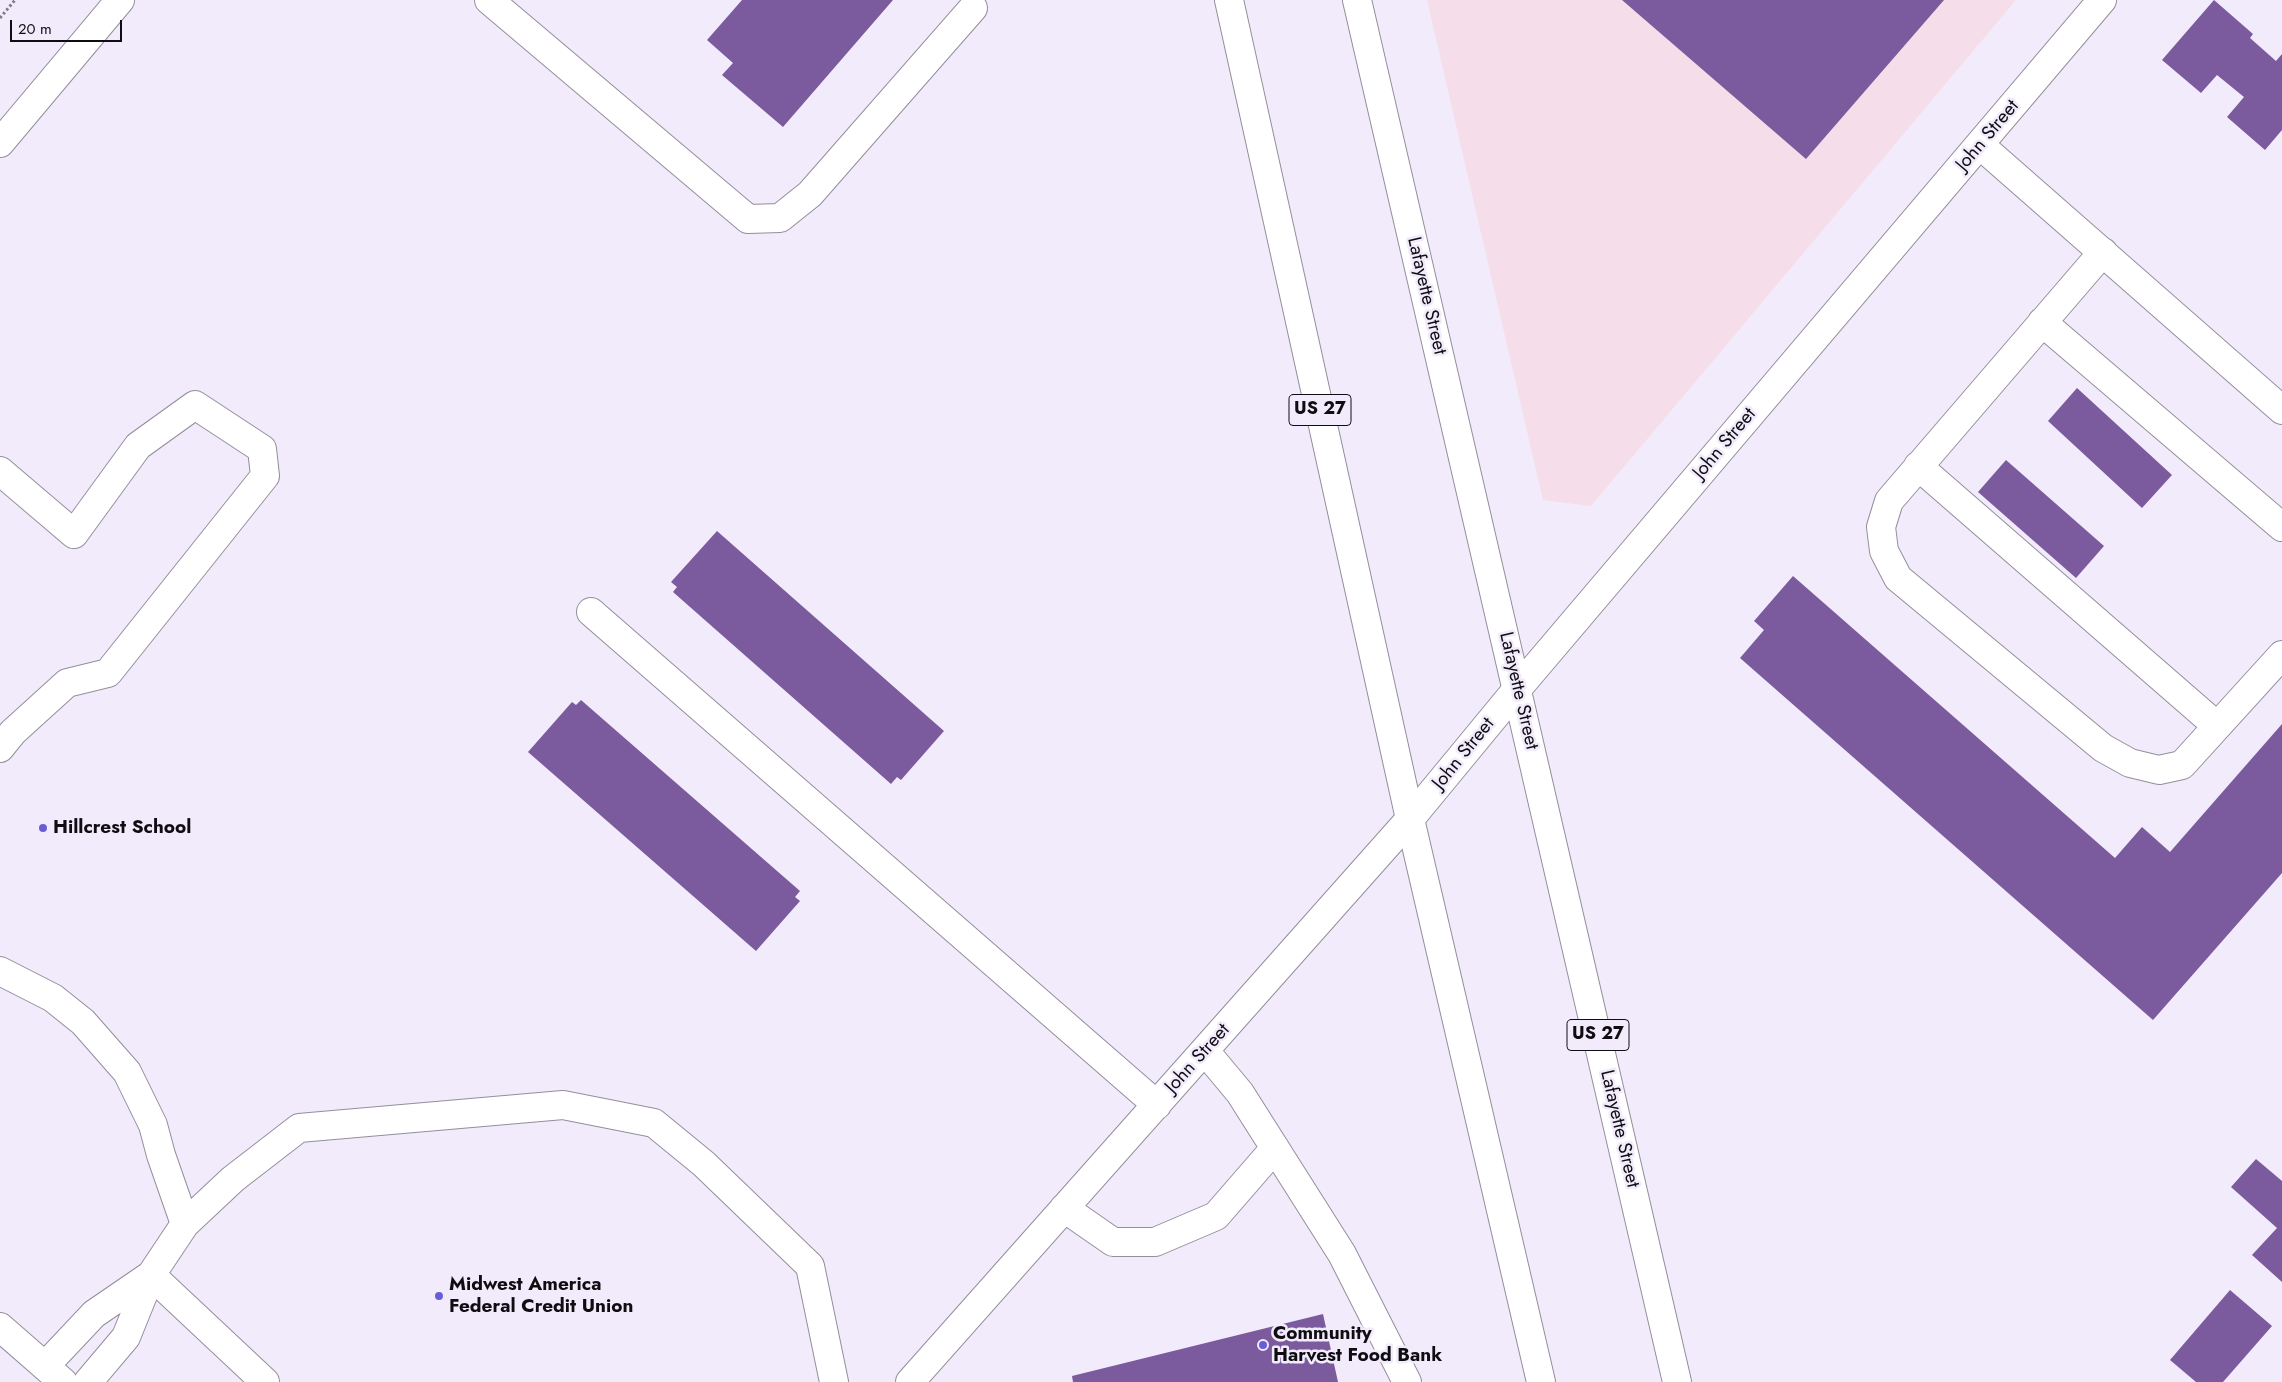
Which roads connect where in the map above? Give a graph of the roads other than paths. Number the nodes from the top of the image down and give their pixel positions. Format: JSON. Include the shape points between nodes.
{"nodes":[{"id":1,"x":120,"y":0,"type":"edge"},
{"id":2,"x":490,"y":0,"type":"edge"},
{"id":3,"x":1229,"y":0,"type":"edge"},
{"id":4,"x":1357,"y":0,"type":"edge"},
{"id":5,"x":2102,"y":0,"type":"edge"},
{"id":6,"x":973,"y":8,"type":"dead end"},
{"id":7,"x":0,"y":143,"type":"edge"},
{"id":8,"x":1980,"y":145,"type":"junction"},
{"id":9,"x":2103,"y":252,"type":"junction"},
{"id":10,"x":2042,"y":322,"type":"junction"},
{"id":11,"x":2282,"y":410,"type":"edge"},
{"id":12,"x":1918,"y":466,"type":"junction"},
{"id":13,"x":0,"y":471,"type":"edge"},
{"id":14,"x":2282,"y":527,"type":"edge"},
{"id":15,"x":591,"y":612,"type":"dead end"},
{"id":16,"x":2282,"y":655,"type":"edge"},
{"id":17,"x":1518,"y":688,"type":"junction"},
{"id":18,"x":2217,"y":726,"type":"junction"},
{"id":19,"x":0,"y":748,"type":"edge"},
{"id":20,"x":1410,"y":819,"type":"junction"},
{"id":21,"x":0,"y":971,"type":"edge"},
{"id":22,"x":1205,"y":1051,"type":"junction"},
{"id":23,"x":1157,"y":1105,"type":"junction"},
{"id":24,"x":1276,"y":1148,"type":"junction"},
{"id":25,"x":1064,"y":1208,"type":"junction"},
{"id":26,"x":185,"y":1224,"type":"junction"},
{"id":27,"x":152,"y":1275,"type":"junction"},
{"id":28,"x":0,"y":1327,"type":"edge"},
{"id":29,"x":54,"y":1374,"type":"edge"},
{"id":30,"x":88,"y":1382,"type":"edge"},
{"id":31,"x":265,"y":1382,"type":"edge"},
{"id":32,"x":834,"y":1382,"type":"edge"},
{"id":33,"x":910,"y":1382,"type":"edge"},
{"id":34,"x":1407,"y":1382,"type":"edge"},
{"id":35,"x":1541,"y":1382,"type":"edge"},
{"id":36,"x":1677,"y":1382,"type":"edge"}],
"edges":[{"from":1,"to":7,"type":"main road"},
{"from":2,"to":6,"type":"main road","via":[[748,219],[780,218],[810,194]]},
{"from":3,"to":20,"type":"main road","number":"US 27"},
{"from":4,"to":17,"type":"main road","name":"Lafayette Street","number":"US 27"},
{"from":5,"to":8,"type":"main road","name":"John Street"},
{"from":8,"to":9,"type":"main road"},
{"from":8,"to":17,"type":"main road","name":"John Street"},
{"from":9,"to":10,"type":"main road"},
{"from":9,"to":11,"type":"main road"},
{"from":10,"to":12,"type":"main road"},
{"from":10,"to":14,"type":"main road"},
{"from":12,"to":18,"type":"main road"},
{"from":12,"to":18,"type":"main road","via":[[1889,501],[1881,527],[1884,551],[1898,578],[2103,748],[2130,763],[2159,770],[2182,765]]},
{"from":13,"to":19,"type":"main road","via":[[74,534],[138,446],[195,405],[262,450],[265,476],[108,673],[67,683]]},
{"from":15,"to":23,"type":"main road"},
{"from":16,"to":18,"type":"main road"},
{"from":17,"to":20,"type":"main road","name":"John Street"},
{"from":17,"to":36,"type":"main road","name":"Lafayette Street","number":"US 27"},
{"from":20,"to":22,"type":"main road","name":"John Street"},
{"from":20,"to":35,"type":"main road","number":"US 27"},
{"from":21,"to":26,"type":"main road","via":[[52,998],[83,1022],[127,1072],[153,1125],[160,1155]]},
{"from":22,"to":23,"type":"main road","name":"John Street"},
{"from":22,"to":24,"type":"main road","via":[[1240,1093]]},
{"from":23,"to":25,"type":"main road","name":"John Street"},
{"from":24,"to":25,"type":"main road","via":[[1216,1216],[1155,1242],[1113,1242]]},
{"from":24,"to":34,"type":"main road","via":[[1342,1254]]},
{"from":25,"to":33,"type":"main road","name":"John Street"},
{"from":26,"to":27,"type":"main road"},
{"from":26,"to":32,"type":"main road","via":[[233,1179],[299,1128],[563,1105],[654,1123],[704,1164],[810,1266]]},
{"from":27,"to":29,"type":"main road","via":[[94,1314]]},
{"from":27,"to":30,"type":"main road","via":[[126,1338]]},
{"from":27,"to":31,"type":"main road"},
{"from":28,"to":29,"type":"main road"}]}
